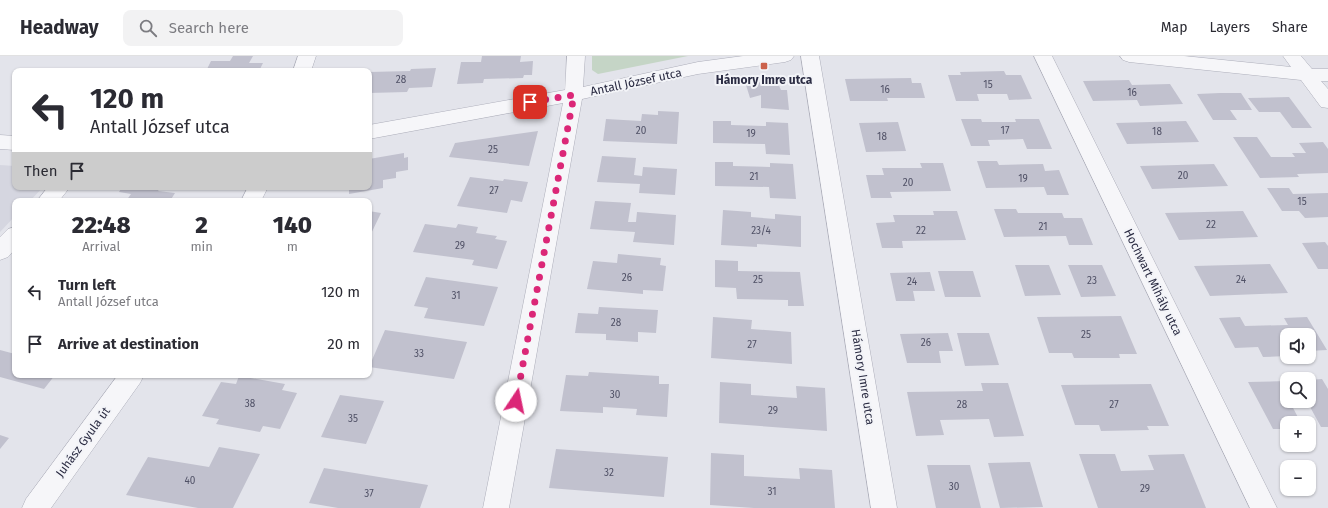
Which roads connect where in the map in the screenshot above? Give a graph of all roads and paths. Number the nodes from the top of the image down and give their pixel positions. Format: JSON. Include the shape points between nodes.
{"nodes":[{"id":1,"x":307,"y":56,"type":"edge"},
{"id":2,"x":576,"y":56,"type":"edge"},
{"id":3,"x":785,"y":56,"type":"edge"},
{"id":4,"x":810,"y":56,"type":"edge"},
{"id":5,"x":1043,"y":56,"type":"edge"},
{"id":6,"x":1129,"y":56,"type":"edge"},
{"id":7,"x":1292,"y":56,"type":"edge"},
{"id":8,"x":303,"y":68,"type":"edge"},
{"id":9,"x":1307,"y":75,"type":"junction"},
{"id":10,"x":1328,"y":75,"type":"edge"},
{"id":11,"x":574,"y":95,"type":"junction"},
{"id":12,"x":1328,"y":102,"type":"edge"},
{"id":13,"x":372,"y":131,"type":"edge"},
{"id":14,"x":0,"y":142,"type":"edge"},
{"id":15,"x":12,"y":142,"type":"edge"},
{"id":16,"x":57,"y":190,"type":"edge"},
{"id":17,"x":50,"y":198,"type":"edge"},
{"id":18,"x":12,"y":238,"type":"edge"},
{"id":19,"x":0,"y":251,"type":"edge"},
{"id":20,"x":130,"y":378,"type":"edge"},
{"id":21,"x":35,"y":508,"type":"edge"},
{"id":22,"x":496,"y":508,"type":"edge"},
{"id":23,"x":884,"y":508,"type":"edge"},
{"id":24,"x":1264,"y":508,"type":"edge"}],
"edges":[{"from":1,"to":8,"type":"street"},
{"from":2,"to":11,"type":"street"},
{"from":3,"to":11,"type":"street","name":"Antall József utca","via":[[698,68]]},
{"from":4,"to":23,"type":"street","name":"Hámory Imre utca"},
{"from":5,"to":24,"type":"street","name":"Hochwart Mihály utca"},
{"from":6,"to":9,"type":"street"},
{"from":7,"to":9,"type":"street"},
{"from":9,"to":10,"type":"street"},
{"from":9,"to":12,"type":"street"},
{"from":11,"to":13,"type":"street","name":"Antall József utca"},
{"from":11,"to":22,"type":"street"},
{"from":14,"to":15,"type":"street"},
{"from":16,"to":17,"type":"street"},
{"from":18,"to":19,"type":"street"},
{"from":20,"to":21,"type":"street","name":"Juhász Gyula út"}]}
